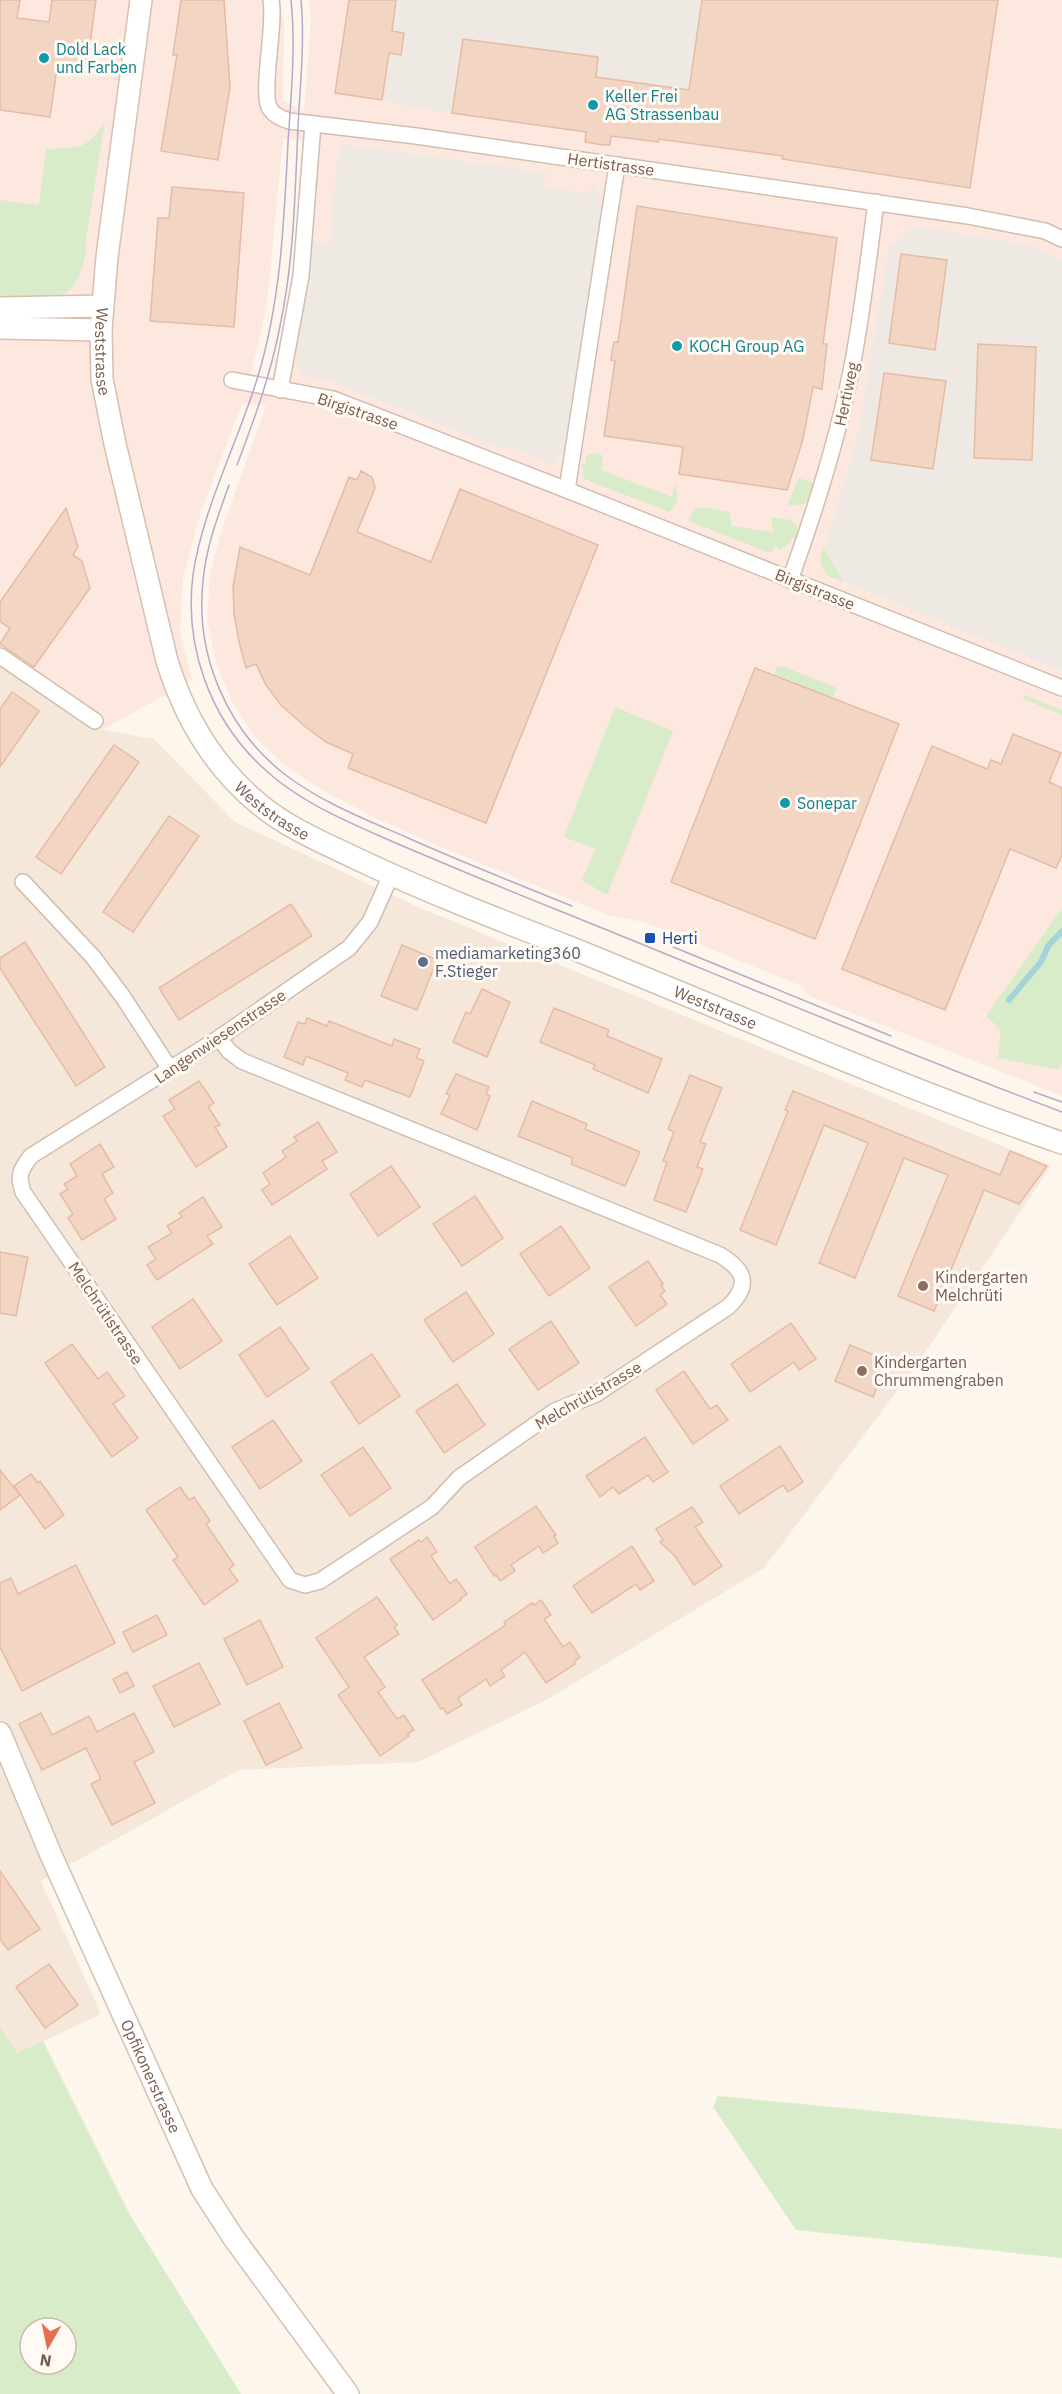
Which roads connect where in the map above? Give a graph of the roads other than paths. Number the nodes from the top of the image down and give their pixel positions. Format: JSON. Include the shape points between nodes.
{"nodes":[{"id":1,"x":141,"y":0,"type":"edge"},
{"id":2,"x":271,"y":0,"type":"edge"},
{"id":3,"x":313,"y":124,"type":"junction"},
{"id":4,"x":617,"y":165,"type":"junction"},
{"id":5,"x":876,"y":202,"type":"junction"},
{"id":6,"x":1062,"y":239,"type":"edge"},
{"id":7,"x":103,"y":306,"type":"junction"},
{"id":8,"x":0,"y":308,"type":"edge"},
{"id":9,"x":0,"y":328,"type":"edge"},
{"id":10,"x":101,"y":330,"type":"junction"},
{"id":11,"x":232,"y":380,"type":"dead end"},
{"id":12,"x":280,"y":390,"type":"junction"},
{"id":13,"x":567,"y":490,"type":"junction"},
{"id":14,"x":790,"y":580,"type":"junction"},
{"id":15,"x":0,"y":656,"type":"edge"},
{"id":16,"x":1062,"y":688,"type":"edge"},
{"id":17,"x":95,"y":721,"type":"dead end"},
{"id":18,"x":391,"y":875,"type":"junction"},
{"id":19,"x":23,"y":882,"type":"dead end"},
{"id":20,"x":219,"y":1038,"type":"junction"},
{"id":21,"x":170,"y":1069,"type":"junction"},
{"id":22,"x":1062,"y":1143,"type":"edge"},
{"id":23,"x":20,"y":1170,"type":"joint"},
{"id":24,"x":0,"y":1733,"type":"edge"},
{"id":25,"x":348,"y":2394,"type":"edge"}],
"edges":[{"from":1,"to":7,"type":"main road","name":"Weststrasse"},
{"from":2,"to":3,"type":"street","name":"Hertistrasse","via":[[268,107],[277,117]]},
{"from":3,"to":4,"type":"street","name":"Hertistrasse"},
{"from":3,"to":12,"type":"street","via":[[301,276]]},
{"from":4,"to":5,"type":"street","name":"Hertistrasse"},
{"from":4,"to":13,"type":"street"},
{"from":5,"to":6,"type":"street","name":"Hertistrasse","via":[[1001,222],[1045,231]]},
{"from":5,"to":14,"type":"street","name":"Hertiweg","via":[[853,360],[838,429]]},
{"from":7,"to":8,"type":"main road"},
{"from":7,"to":10,"type":"main road","name":"Weststrasse"},
{"from":9,"to":10,"type":"main road"},
{"from":10,"to":18,"type":"main road","name":"Weststrasse","via":[[102,379],[115,444],[167,661],[189,719],[233,780],[260,805],[289,826]]},
{"from":11,"to":12,"type":"street","name":"Birgistrasse"},
{"from":12,"to":13,"type":"street","name":"Birgistrasse","via":[[333,399]]},
{"from":13,"to":14,"type":"street","name":"Birgistrasse"},
{"from":14,"to":16,"type":"street","name":"Birgistrasse"},
{"from":15,"to":17,"type":"street"},
{"from":18,"to":20,"type":"street","name":"Langenwiesenstrasse","via":[[370,922],[349,948]]},
{"from":18,"to":22,"type":"main road","name":"Weststrasse","via":[[928,1093]]},
{"from":19,"to":21,"type":"street","via":[[93,957]]},
{"from":20,"to":21,"type":"street","name":"Langenwiesenstrasse"},
{"from":20,"to":23,"type":"street","name":"Melchrütistrasse","via":[[242,1061],[720,1255],[740,1271],[743,1286],[739,1297],[596,1394],[555,1411],[459,1478],[432,1507],[320,1581],[305,1585],[290,1580],[203,1456],[23,1192]]},
{"from":21,"to":23,"type":"street","name":"Langenwiesenstrasse","via":[[31,1156]]},
{"from":24,"to":25,"type":"main road","name":"Opfikonerstrasse","via":[[202,2189]]}]}
